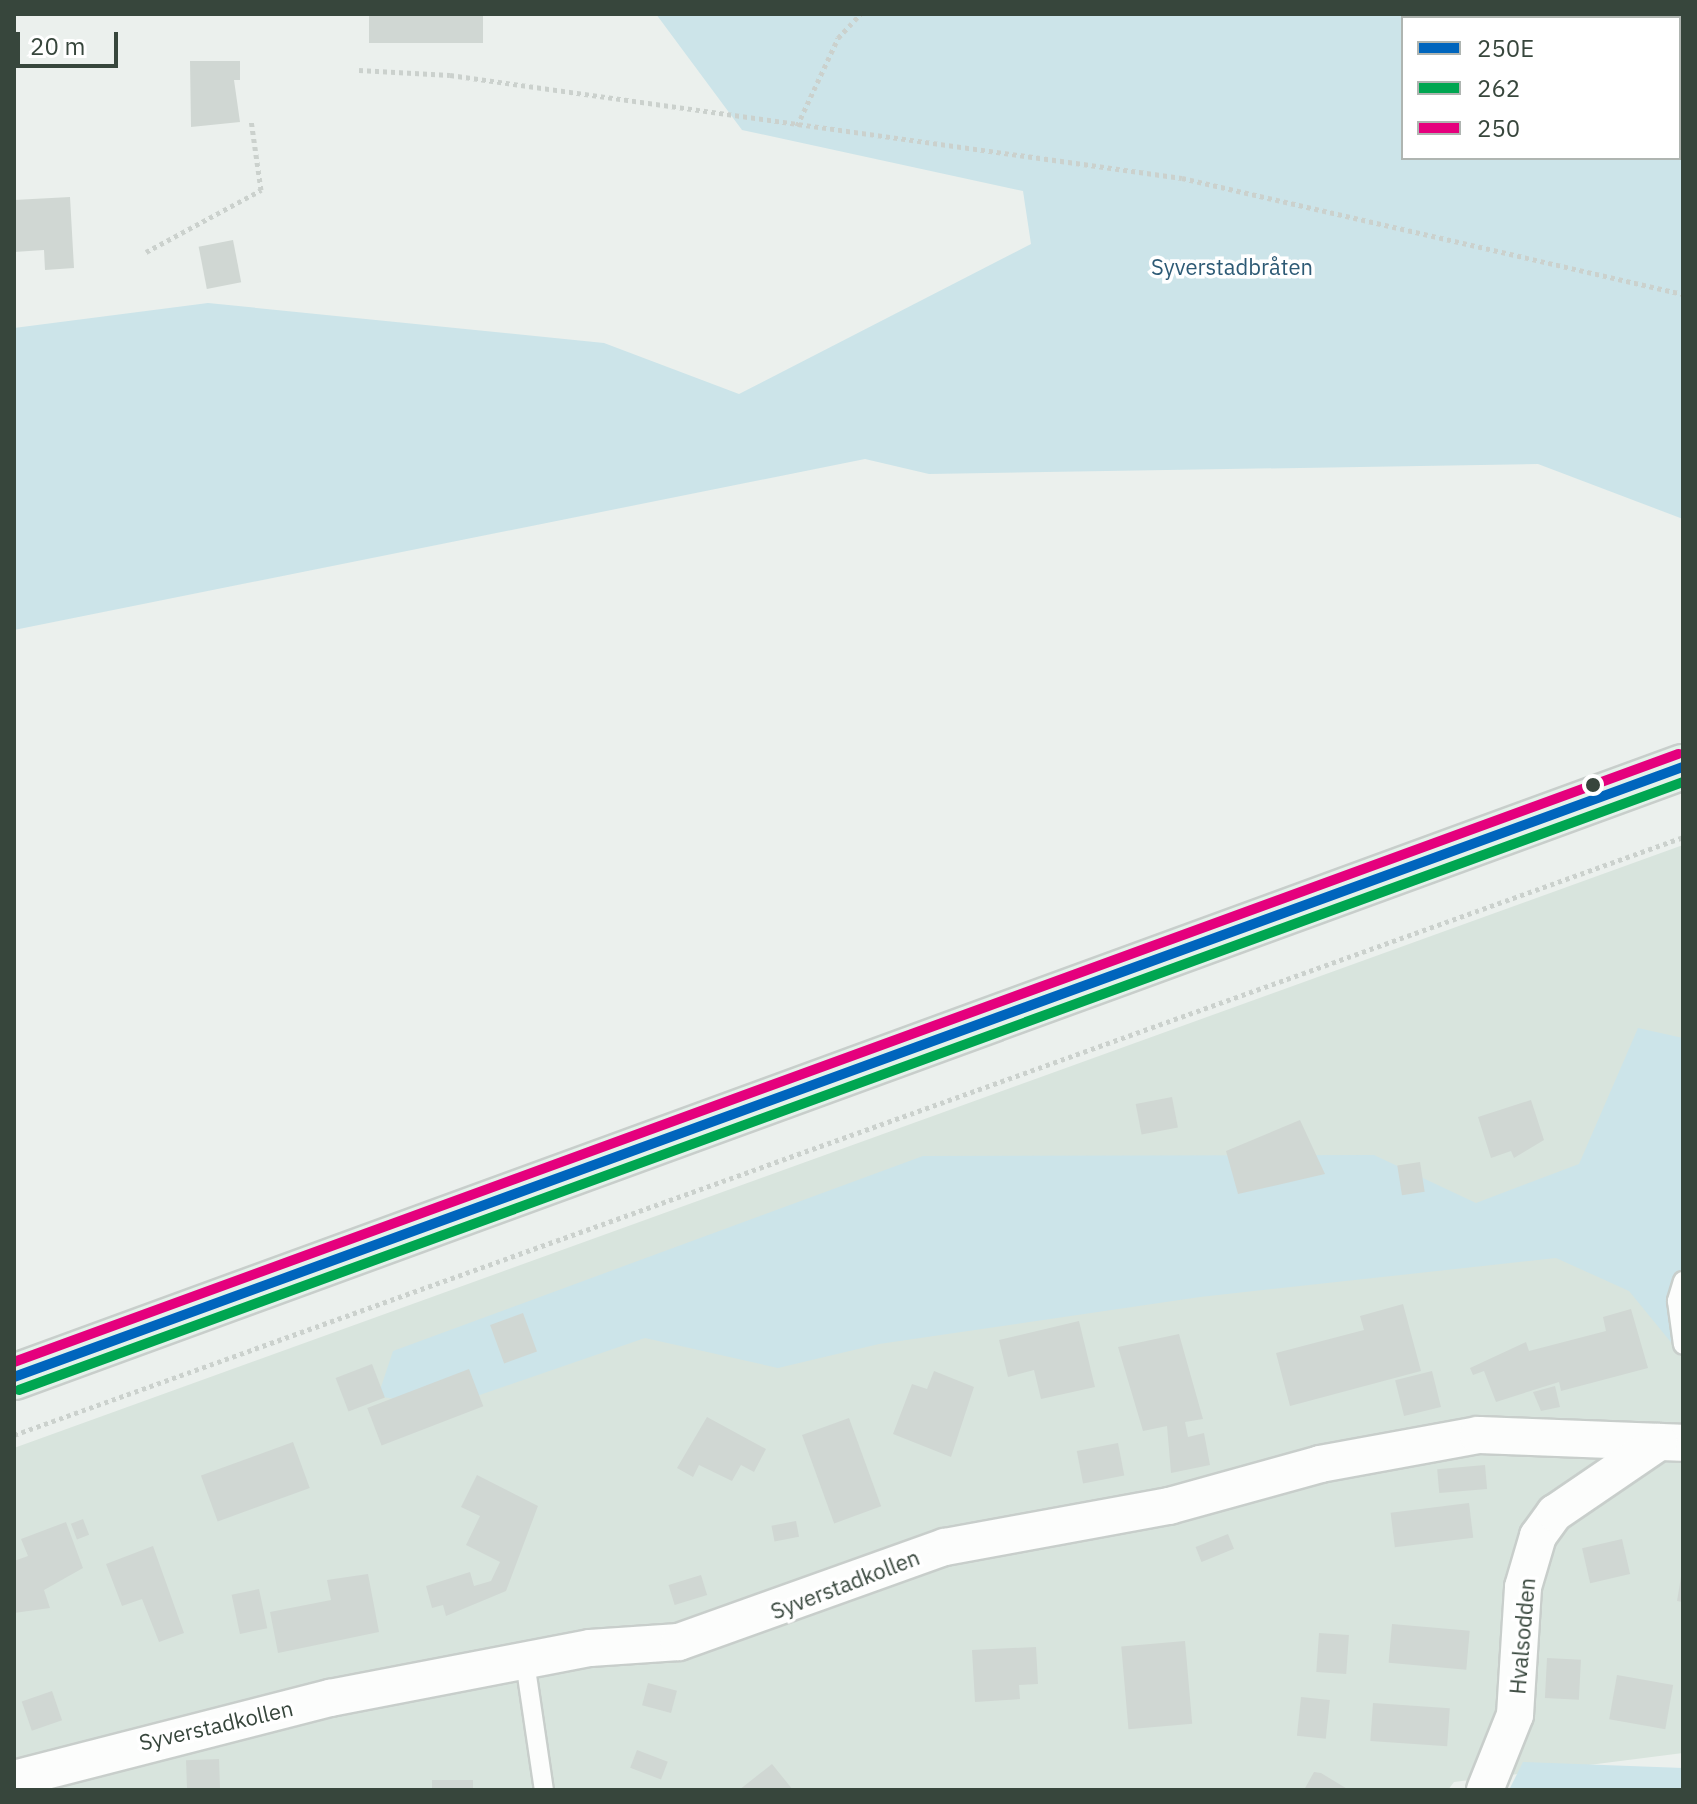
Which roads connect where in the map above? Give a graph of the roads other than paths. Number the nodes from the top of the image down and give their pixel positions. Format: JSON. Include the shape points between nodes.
{"nodes":[{"id":1,"x":1683,"y":767,"type":"edge"},
{"id":2,"x":1683,"y":1281,"type":"edge"},
{"id":3,"x":1683,"y":1345,"type":"edge"},
{"id":4,"x":14,"y":1377,"type":"edge"},
{"id":5,"x":1671,"y":1442,"type":"edge"},
{"id":6,"x":525,"y":1662,"type":"junction"},
{"id":7,"x":17,"y":1782,"type":"edge"},
{"id":8,"x":544,"y":1790,"type":"edge"},
{"id":9,"x":1485,"y":1790,"type":"edge"}],
"edges":[{"from":1,"to":4,"type":"main road"},
{"from":2,"to":3,"type":"lane","via":[[1677,1301]]},
{"from":5,"to":6,"type":"street","name":"Syverstadkollen","via":[[1478,1435],[1401,1448],[1169,1506],[945,1547],[679,1642]]},
{"from":5,"to":9,"type":"street","name":"Hvalsodden","via":[[1555,1513],[1538,1536],[1523,1587],[1515,1715]]},
{"from":6,"to":7,"type":"street","name":"Syverstadkollen","via":[[330,1698]]},
{"from":6,"to":8,"type":"lane"}]}
